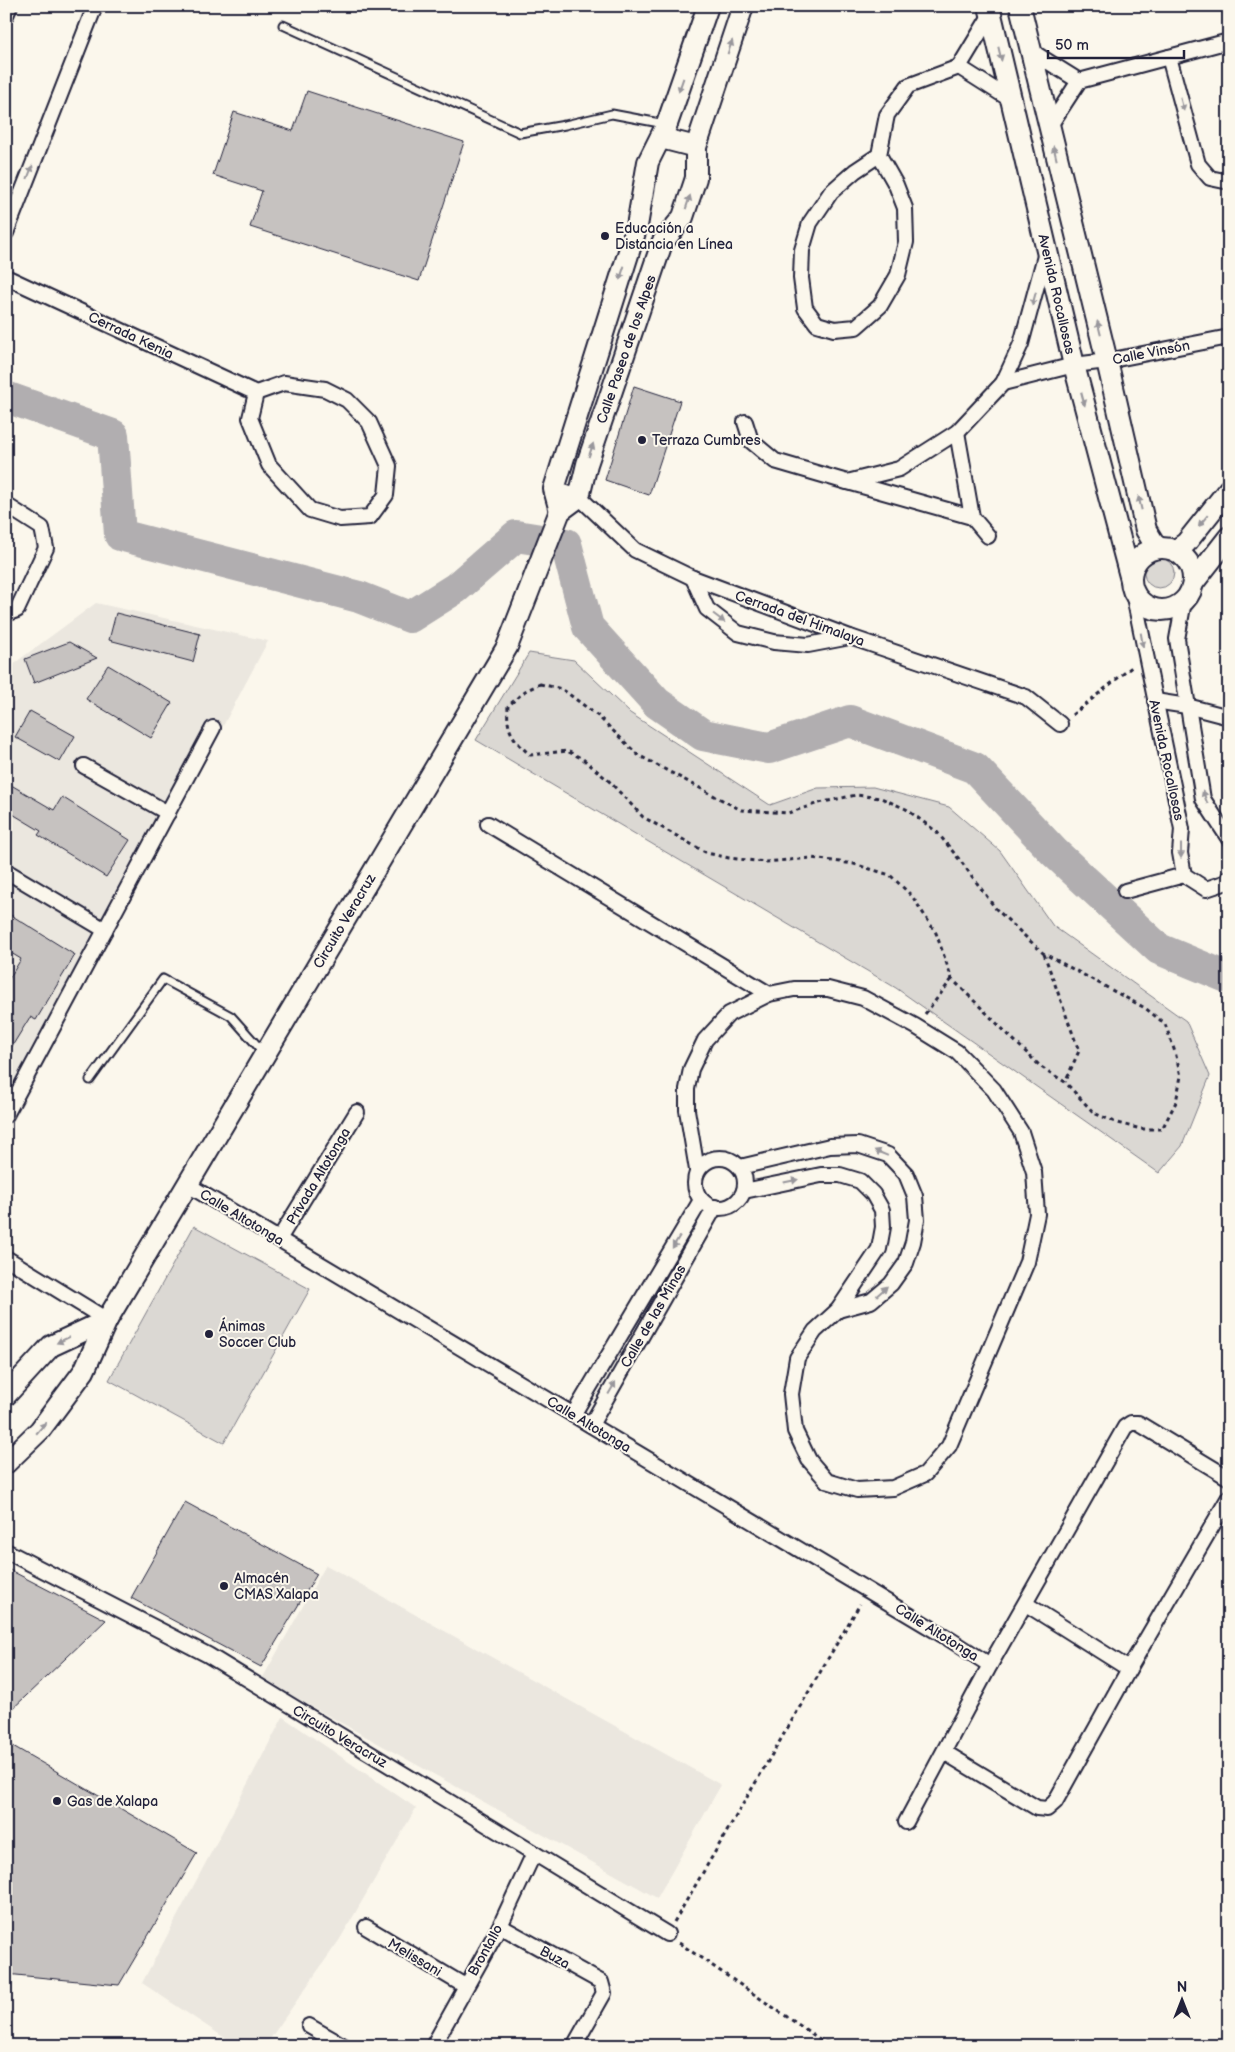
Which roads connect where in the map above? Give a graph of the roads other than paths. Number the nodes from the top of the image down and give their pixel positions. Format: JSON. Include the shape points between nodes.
{"nodes":[{"id":1,"x":10,"y":6,"type":"edge"},
{"id":2,"x":95,"y":6,"type":"edge"},
{"id":3,"x":708,"y":6,"type":"edge"},
{"id":4,"x":743,"y":6,"type":"edge"},
{"id":5,"x":1020,"y":6,"type":"edge"},
{"id":6,"x":990,"y":10,"type":"edge"},
{"id":7,"x":6,"y":15,"type":"edge"},
{"id":8,"x":284,"y":25,"type":"dead end"},
{"id":9,"x":1229,"y":41,"type":"edge"},
{"id":10,"x":1031,"y":51,"type":"junction"},
{"id":11,"x":1169,"y":57,"type":"junction"},
{"id":12,"x":959,"y":67,"type":"junction"},
{"id":13,"x":1079,"y":81,"type":"junction"},
{"id":14,"x":1011,"y":100,"type":"junction"},
{"id":15,"x":1049,"y":127,"type":"junction"},
{"id":16,"x":664,"y":131,"type":"junction"},
{"id":17,"x":696,"y":147,"type":"junction"},
{"id":18,"x":879,"y":155,"type":"junction"},
{"id":19,"x":1229,"y":182,"type":"edge"},
{"id":20,"x":1064,"y":188,"type":"junction"},
{"id":21,"x":1033,"y":195,"type":"junction"},
{"id":22,"x":6,"y":233,"type":"edge"},
{"id":23,"x":1046,"y":252,"type":"junction"},
{"id":24,"x":6,"y":277,"type":"edge"},
{"id":25,"x":1229,"y":337,"type":"edge"},
{"id":26,"x":1107,"y":361,"type":"junction"},
{"id":27,"x":1074,"y":365,"type":"junction"},
{"id":28,"x":1003,"y":383,"type":"junction"},
{"id":29,"x":256,"y":393,"type":"junction"},
{"id":30,"x":745,"y":422,"type":"dead end"},
{"id":31,"x":957,"y":432,"type":"junction"},
{"id":32,"x":847,"y":482,"type":"junction"},
{"id":33,"x":554,"y":489,"type":"junction"},
{"id":34,"x":1229,"y":489,"type":"edge"},
{"id":35,"x":579,"y":497,"type":"junction"},
{"id":36,"x":6,"y":505,"type":"edge"},
{"id":37,"x":972,"y":517,"type":"junction"},
{"id":38,"x":558,"y":518,"type":"junction"},
{"id":39,"x":988,"y":536,"type":"dead end"},
{"id":40,"x":1229,"y":537,"type":"edge"},
{"id":41,"x":1167,"y":549,"type":"junction"},
{"id":42,"x":694,"y":578,"type":"junction"},
{"id":43,"x":1132,"y":586,"type":"junction"},
{"id":44,"x":1189,"y":592,"type":"junction"},
{"id":45,"x":6,"y":614,"type":"edge"},
{"id":46,"x":850,"y":637,"type":"junction"},
{"id":47,"x":1155,"y":701,"type":"junction"},
{"id":48,"x":1187,"y":706,"type":"junction"},
{"id":49,"x":1229,"y":717,"type":"edge"},
{"id":50,"x":1060,"y":724,"type":"road end"},
{"id":51,"x":213,"y":728,"type":"dead end"},
{"id":52,"x":84,"y":766,"type":"dead end"},
{"id":53,"x":168,"y":813,"type":"junction"},
{"id":54,"x":488,"y":824,"type":"dead end"},
{"id":55,"x":1229,"y":839,"type":"edge"},
{"id":56,"x":6,"y":871,"type":"edge"},
{"id":57,"x":1184,"y":875,"type":"junction"},
{"id":58,"x":1229,"y":877,"type":"edge"},
{"id":59,"x":1125,"y":891,"type":"dead end"},
{"id":60,"x":105,"y":930,"type":"junction"},
{"id":61,"x":769,"y":994,"type":"junction"},
{"id":62,"x":265,"y":1054,"type":"junction"},
{"id":63,"x":90,"y":1080,"type":"dead end"},
{"id":64,"x":357,"y":1112,"type":"dead end"},
{"id":65,"x":6,"y":1115,"type":"edge"},
{"id":66,"x":692,"y":1136,"type":"junction"},
{"id":67,"x":713,"y":1158,"type":"junction"},
{"id":68,"x":740,"y":1166,"type":"junction"},
{"id":69,"x":698,"y":1170,"type":"junction"},
{"id":70,"x":188,"y":1185,"type":"junction"},
{"id":71,"x":744,"y":1192,"type":"junction"},
{"id":72,"x":701,"y":1200,"type":"junction"},
{"id":73,"x":716,"y":1208,"type":"junction"},
{"id":74,"x":280,"y":1239,"type":"junction"},
{"id":75,"x":6,"y":1258,"type":"edge"},
{"id":76,"x":648,"y":1289,"type":"junction"},
{"id":77,"x":664,"y":1299,"type":"junction"},
{"id":78,"x":838,"y":1310,"type":"junction"},
{"id":79,"x":107,"y":1320,"type":"junction"},
{"id":80,"x":606,"y":1359,"type":"junction"},
{"id":81,"x":624,"y":1369,"type":"junction"},
{"id":82,"x":6,"y":1395,"type":"edge"},
{"id":83,"x":573,"y":1415,"type":"junction"},
{"id":84,"x":591,"y":1426,"type":"junction"},
{"id":85,"x":6,"y":1462,"type":"edge"},
{"id":86,"x":1229,"y":1478,"type":"edge"},
{"id":87,"x":1229,"y":1497,"type":"edge"},
{"id":88,"x":6,"y":1551,"type":"edge"},
{"id":89,"x":1026,"y":1604,"type":"junction"},
{"id":90,"x":990,"y":1665,"type":"junction"},
{"id":91,"x":1129,"y":1669,"type":"junction"},
{"id":92,"x":944,"y":1752,"type":"junction"},
{"id":93,"x":906,"y":1822,"type":"dead end"},
{"id":94,"x":534,"y":1853,"type":"junction"},
{"id":95,"x":500,"y":1926,"type":"junction"},
{"id":96,"x":366,"y":1927,"type":"dead end"},
{"id":97,"x":667,"y":1934,"type":"road end"},
{"id":98,"x":465,"y":1986,"type":"junction"},
{"id":99,"x":309,"y":2026,"type":"dead end"},
{"id":100,"x":344,"y":2046,"type":"edge"},
{"id":101,"x":433,"y":2046,"type":"edge"},
{"id":102,"x":574,"y":2046,"type":"edge"}],
"edges":[{"from":1,"to":7,"type":"street"},
{"from":22,"to":2,"type":"street","one_way":true},
{"from":3,"to":16,"type":"street","name":"Calle Paseo de los Alpes","one_way":true},
{"from":17,"to":4,"type":"street","name":"Calle Paseo de los Alpes","one_way":true},
{"from":5,"to":10,"type":"street"},
{"from":6,"to":12,"type":"street"},
{"from":6,"to":14,"type":"street","name":"Avenida Rocallosas","one_way":true},
{"from":8,"to":16,"type":"lane","via":[[520,133],[612,114]]},
{"from":9,"to":11,"type":"street"},
{"from":10,"to":13,"type":"street"},
{"from":10,"to":15,"type":"street"},
{"from":11,"to":13,"type":"street"},
{"from":11,"to":19,"type":"street","one_way":true,"via":[[1198,164],[1210,178]]},
{"from":12,"to":14,"type":"street"},
{"from":12,"to":18,"type":"street","via":[[908,86],[887,115]]},
{"from":13,"to":15,"type":"street"},
{"from":14,"to":21,"type":"street","name":"Avenida Rocallosas"},
{"from":20,"to":15,"type":"street","one_way":true},
{"from":16,"to":17,"type":"street"},
{"from":16,"to":33,"type":"street","name":"Calle Paseo de los Alpes","one_way":true,"via":[[648,162],[637,226]]},
{"from":35,"to":17,"type":"street","name":"Calle Paseo de los Alpes","one_way":true,"via":[[587,464],[662,243],[684,217],[696,178]]},
{"from":18,"to":18,"type":"street","via":[[831,192],[810,224],[802,250],[801,278],[805,308],[817,324],[834,329],[856,327],[880,306],[898,275],[906,242],[905,208]]},
{"from":20,"to":21,"type":"street"},
{"from":26,"to":20,"type":"street","one_way":true},
{"from":21,"to":23,"type":"street","name":"Avenida Rocallosas"},
{"from":23,"to":27,"type":"street","name":"Avenida Rocallosas"},
{"from":23,"to":28,"type":"street","one_way":true,"via":[[1022,344]]},
{"from":24,"to":29,"type":"street","name":"Cerrada Kenia"},
{"from":25,"to":26,"type":"street","name":"Calle Vinsón"},
{"from":26,"to":27,"type":"street","name":"Calle Vinsón"},
{"from":41,"to":26,"type":"street","one_way":true,"via":[[1146,530]]},
{"from":27,"to":28,"type":"street","name":"Calle Vinsón"},
{"from":27,"to":43,"type":"street","name":"Avenida Rocallosas","one_way":true},
{"from":28,"to":31,"type":"street"},
{"from":29,"to":29,"type":"street","via":[[250,418],[269,465],[310,510],[340,520],[370,517],[386,495],[389,466],[369,422],[347,400],[325,389],[284,383]]},
{"from":30,"to":32,"type":"street","via":[[751,441],[774,461]]},
{"from":31,"to":32,"type":"street","via":[[899,469]]},
{"from":31,"to":37,"type":"street"},
{"from":32,"to":37,"type":"street"},
{"from":33,"to":35,"type":"street","name":"Cerrada del Himalaya"},
{"from":33,"to":38,"type":"street"},
{"from":34,"to":41,"type":"street","one_way":true,"via":[[1186,543]]},
{"from":35,"to":38,"type":"street"},
{"from":35,"to":42,"type":"street","name":"Cerrada del Himalaya","via":[[635,550]]},
{"from":36,"to":45,"type":"street","via":[[42,528],[46,548],[17,610]]},
{"from":37,"to":39,"type":"street"},
{"from":38,"to":62,"type":"street","name":"Circuito Veracruz","via":[[507,647]]},
{"from":40,"to":44,"type":"street"},
{"from":41,"to":43,"type":"street","via":[[1148,550],[1135,562]]},
{"from":41,"to":44,"type":"street","via":[[1184,556],[1190,564],[1193,573]]},
{"from":42,"to":46,"type":"street","name":"Cerrada del Himalaya"},
{"from":42,"to":46,"type":"street","one_way":true,"via":[[707,610],[738,633],[774,642],[808,645]]},
{"from":43,"to":44,"type":"street","via":[[1139,600],[1156,610],[1176,607]]},
{"from":43,"to":47,"type":"street","name":"Avenida Rocallosas","one_way":true},
{"from":44,"to":48,"type":"street","name":"Avenida Rocallosas","via":[[1176,639]]},
{"from":46,"to":50,"type":"street","name":"Cerrada del Himalaya","via":[[1026,697]]},
{"from":47,"to":48,"type":"street"},
{"from":47,"to":57,"type":"street","name":"Avenida Rocallosas","one_way":true,"via":[[1182,829],[1180,853]]},
{"from":48,"to":49,"type":"street"},
{"from":55,"to":48,"type":"street","name":"Avenida Rocallosas","one_way":true,"via":[[1203,799]]},
{"from":51,"to":53,"type":"street"},
{"from":52,"to":53,"type":"street"},
{"from":53,"to":60,"type":"street"},
{"from":54,"to":61,"type":"street"},
{"from":56,"to":60,"type":"street"},
{"from":57,"to":58,"type":"street","via":[[1206,889],[1227,882]]},
{"from":57,"to":59,"type":"street"},
{"from":60,"to":65,"type":"street"},
{"from":61,"to":66,"type":"street","via":[[729,1014],[705,1040],[691,1069],[687,1089]]},
{"from":61,"to":78,"type":"street","via":[[794,989],[828,989],[863,998],[957,1052],[994,1090],[1022,1132],[1034,1172],[1037,1214],[1027,1262],[949,1446],[925,1474],[893,1488],[857,1490],[827,1481],[809,1460],[795,1431],[791,1394],[797,1358],[814,1331]]},
{"from":62,"to":63,"type":"lane","via":[[231,1016],[163,979]]},
{"from":62,"to":70,"type":"street","name":"Circuito Veracruz"},
{"from":64,"to":74,"type":"street","name":"Privada Altotonga"},
{"from":66,"to":67,"type":"street"},
{"from":66,"to":69,"type":"street"},
{"from":67,"to":68,"type":"street","via":[[728,1158]]},
{"from":67,"to":69,"type":"street"},
{"from":68,"to":71,"type":"street","via":[[744,1174]]},
{"from":78,"to":68,"type":"street","one_way":true,"via":[[871,1301],[891,1284],[906,1263],[917,1220],[915,1196],[906,1174],[888,1155],[858,1144],[830,1146]]},
{"from":69,"to":72,"type":"street","via":[[695,1186]]},
{"from":70,"to":74,"type":"street","name":"Calle Altotonga"},
{"from":70,"to":79,"type":"street","name":"Circuito Veracruz"},
{"from":71,"to":73,"type":"street","via":[[733,1205]]},
{"from":71,"to":78,"type":"street","one_way":true,"via":[[821,1175],[840,1175],[860,1181],[873,1194],[882,1210],[879,1249]]},
{"from":72,"to":73,"type":"street"},
{"from":72,"to":76,"type":"street","name":"Calle de las Minas","one_way":true},
{"from":73,"to":77,"type":"street","name":"Calle de las Minas"},
{"from":74,"to":83,"type":"street","name":"Calle Altotonga"},
{"from":75,"to":79,"type":"street"},
{"from":76,"to":77,"type":"street"},
{"from":76,"to":80,"type":"street","name":"Calle de las Minas"},
{"from":77,"to":81,"type":"street","name":"Calle de las Minas"},
{"from":79,"to":82,"type":"street","one_way":true,"via":[[51,1346]]},
{"from":85,"to":79,"type":"street","name":"Circuito Veracruz","one_way":true,"via":[[40,1430],[84,1371]]},
{"from":80,"to":81,"type":"street"},
{"from":80,"to":83,"type":"street","name":"Calle de las Minas"},
{"from":84,"to":81,"type":"street","name":"Calle de las Minas","one_way":true},
{"from":83,"to":84,"type":"street","name":"Calle Altotonga"},
{"from":84,"to":90,"type":"street","name":"Calle Altotonga"},
{"from":86,"to":89,"type":"street","via":[[1138,1423],[1131,1423],[1125,1427]]},
{"from":87,"to":91,"type":"street"},
{"from":88,"to":94,"type":"street","name":"Circuito Veracruz","via":[[208,1655]]},
{"from":89,"to":90,"type":"street"},
{"from":89,"to":91,"type":"street"},
{"from":90,"to":92,"type":"street"},
{"from":91,"to":92,"type":"street","via":[[1055,1802],[1047,1809],[1037,1808]]},
{"from":92,"to":93,"type":"street"},
{"from":94,"to":95,"type":"street","name":"Brontallo"},
{"from":94,"to":97,"type":"street","name":"Circuito Veracruz"},
{"from":95,"to":98,"type":"street","name":"Brontallo"},
{"from":95,"to":102,"type":"street","name":"Buza","via":[[601,1982],[604,1993]]},
{"from":96,"to":98,"type":"street","name":"Melissani"},
{"from":98,"to":101,"type":"street","name":"Brontallo"},
{"from":99,"to":100,"type":"street"}]}
